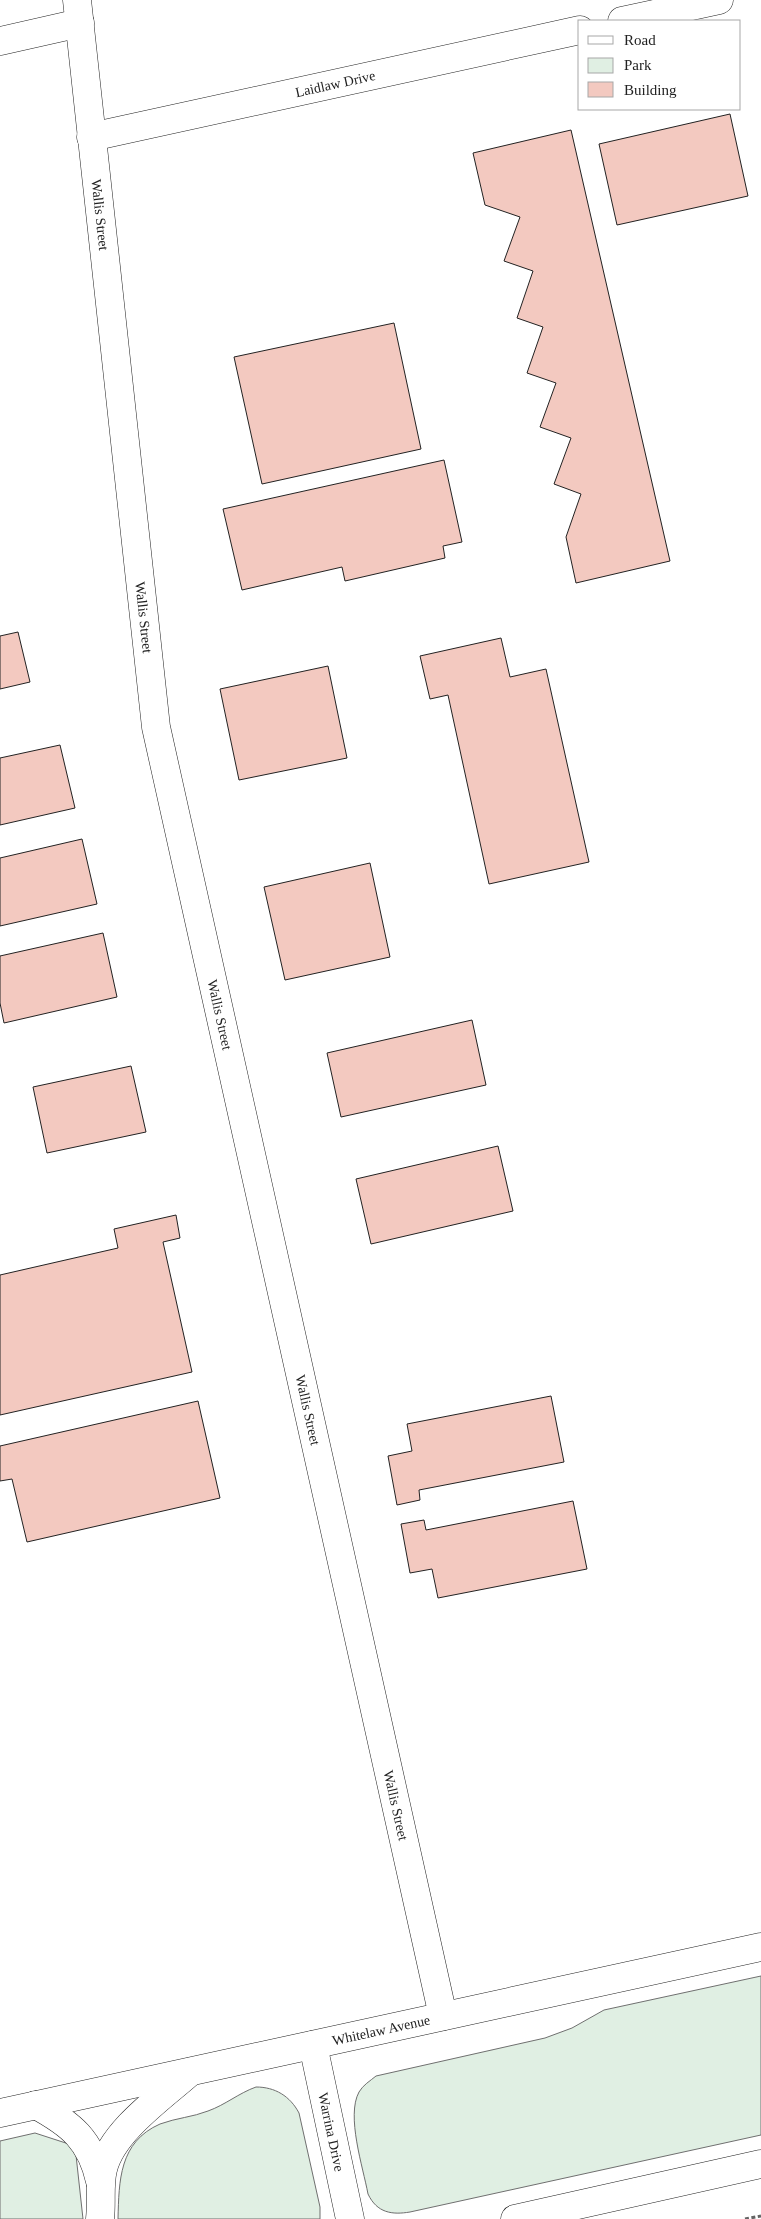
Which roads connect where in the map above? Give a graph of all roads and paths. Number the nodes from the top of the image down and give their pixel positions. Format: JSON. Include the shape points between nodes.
{"nodes":[{"id":1,"x":719,"y":0,"type":"edge"},
{"id":2,"x":78,"y":12,"type":"edge"},
{"id":3,"x":627,"y":20,"type":"edge"},
{"id":4,"x":578,"y":30,"type":"edge"},
{"id":5,"x":0,"y":41,"type":"edge"},
{"id":6,"x":91,"y":137,"type":"junction"},
{"id":7,"x":761,"y":1947,"type":"edge"},
{"id":8,"x":443,"y":2016,"type":"junction"},
{"id":9,"x":313,"y":2045,"type":"junction"},
{"id":10,"x":191,"y":2071,"type":"junction"},
{"id":11,"x":36,"y":2105,"type":"junction"},
{"id":12,"x":0,"y":2113,"type":"edge"},
{"id":13,"x":761,"y":2164,"type":"edge"},
{"id":14,"x":100,"y":2181,"type":"junction"},
{"id":15,"x":761,"y":2216,"type":"edge"},
{"id":16,"x":100,"y":2219,"type":"edge"},
{"id":17,"x":350,"y":2219,"type":"edge"},
{"id":18,"x":515,"y":2219,"type":"edge"},
{"id":19,"x":745,"y":2219,"type":"edge"}],
"edges":[{"from":1,"to":3,"type":"street"},
{"from":2,"to":5,"type":"street"},
{"from":2,"to":6,"type":"street","name":"Wallis Street"},
{"from":4,"to":6,"type":"street","name":"Laidlaw Drive"},
{"from":6,"to":8,"type":"street","name":"Wallis Street","via":[[156,727]]},
{"from":7,"to":8,"type":"street","name":"Whitelaw Avenue"},
{"from":8,"to":9,"type":"street","name":"Whitelaw Avenue"},
{"from":9,"to":10,"type":"street","name":"Whitelaw Avenue"},
{"from":9,"to":17,"type":"street","name":"Warrina Drive"},
{"from":10,"to":11,"type":"street","name":"Whitelaw Avenue"},
{"from":10,"to":14,"type":"street","via":[[123,2133],[106,2158]]},
{"from":11,"to":12,"type":"street","name":"Whitelaw Avenue"},
{"from":11,"to":14,"type":"street","via":[[56,2116],[82,2138],[95,2159]]},
{"from":13,"to":18,"type":"street"},
{"from":14,"to":16,"type":"street"},
{"from":15,"to":19,"type":"path"}]}
